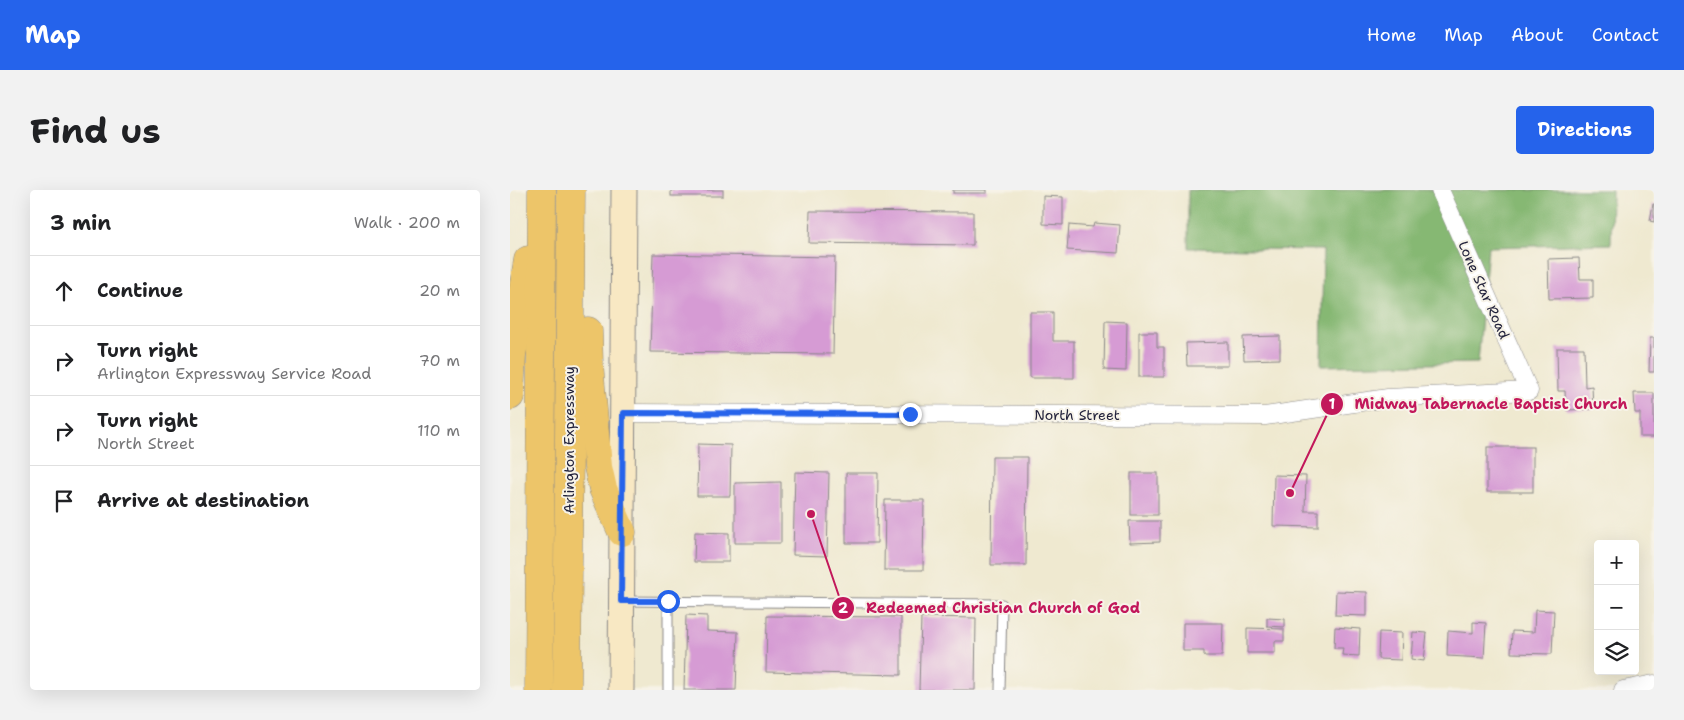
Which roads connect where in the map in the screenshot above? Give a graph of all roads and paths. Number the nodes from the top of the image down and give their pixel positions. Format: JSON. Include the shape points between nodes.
{"nodes":[{"id":1,"x":541,"y":190,"type":"edge"},
{"id":2,"x":571,"y":190,"type":"edge"},
{"id":3,"x":585,"y":190,"type":"edge"},
{"id":4,"x":624,"y":190,"type":"edge"},
{"id":5,"x":1440,"y":190,"type":"edge"},
{"id":6,"x":1529,"y":391,"type":"joint"},
{"id":7,"x":510,"y":396,"type":"edge"},
{"id":8,"x":623,"y":413,"type":"junction"},
{"id":9,"x":622,"y":532,"type":"junction"},
{"id":10,"x":621,"y":601,"type":"junction"},
{"id":11,"x":668,"y":601,"type":"junction"},
{"id":12,"x":1654,"y":684,"type":"edge"},
{"id":13,"x":539,"y":690,"type":"edge"},
{"id":14,"x":567,"y":690,"type":"edge"},
{"id":15,"x":621,"y":690,"type":"edge"},
{"id":16,"x":668,"y":690,"type":"edge"},
{"id":17,"x":1000,"y":690,"type":"edge"},
{"id":18,"x":1623,"y":690,"type":"edge"}],
"edges":[{"from":1,"to":7,"type":"highway","via":[[512,355]]},
{"from":1,"to":13,"type":"highway","name":"Arlington Expressway"},
{"from":2,"to":14,"type":"highway","name":"Arlington Expressway"},
{"from":3,"to":9,"type":"highway","via":[[588,364],[594,441],[603,489]]},
{"from":4,"to":8,"type":"main road"},
{"from":5,"to":6,"type":"street","name":"Lone Star Road"},
{"from":6,"to":8,"type":"street","name":"North Street","via":[[1388,398],[1265,416]]},
{"from":8,"to":9,"type":"main road"},
{"from":9,"to":10,"type":"main road"},
{"from":10,"to":11,"type":"lane"},
{"from":10,"to":15,"type":"main road"},
{"from":11,"to":16,"type":"lane"},
{"from":11,"to":17,"type":"lane","via":[[1002,604]]},
{"from":12,"to":18,"type":"street"}]}
